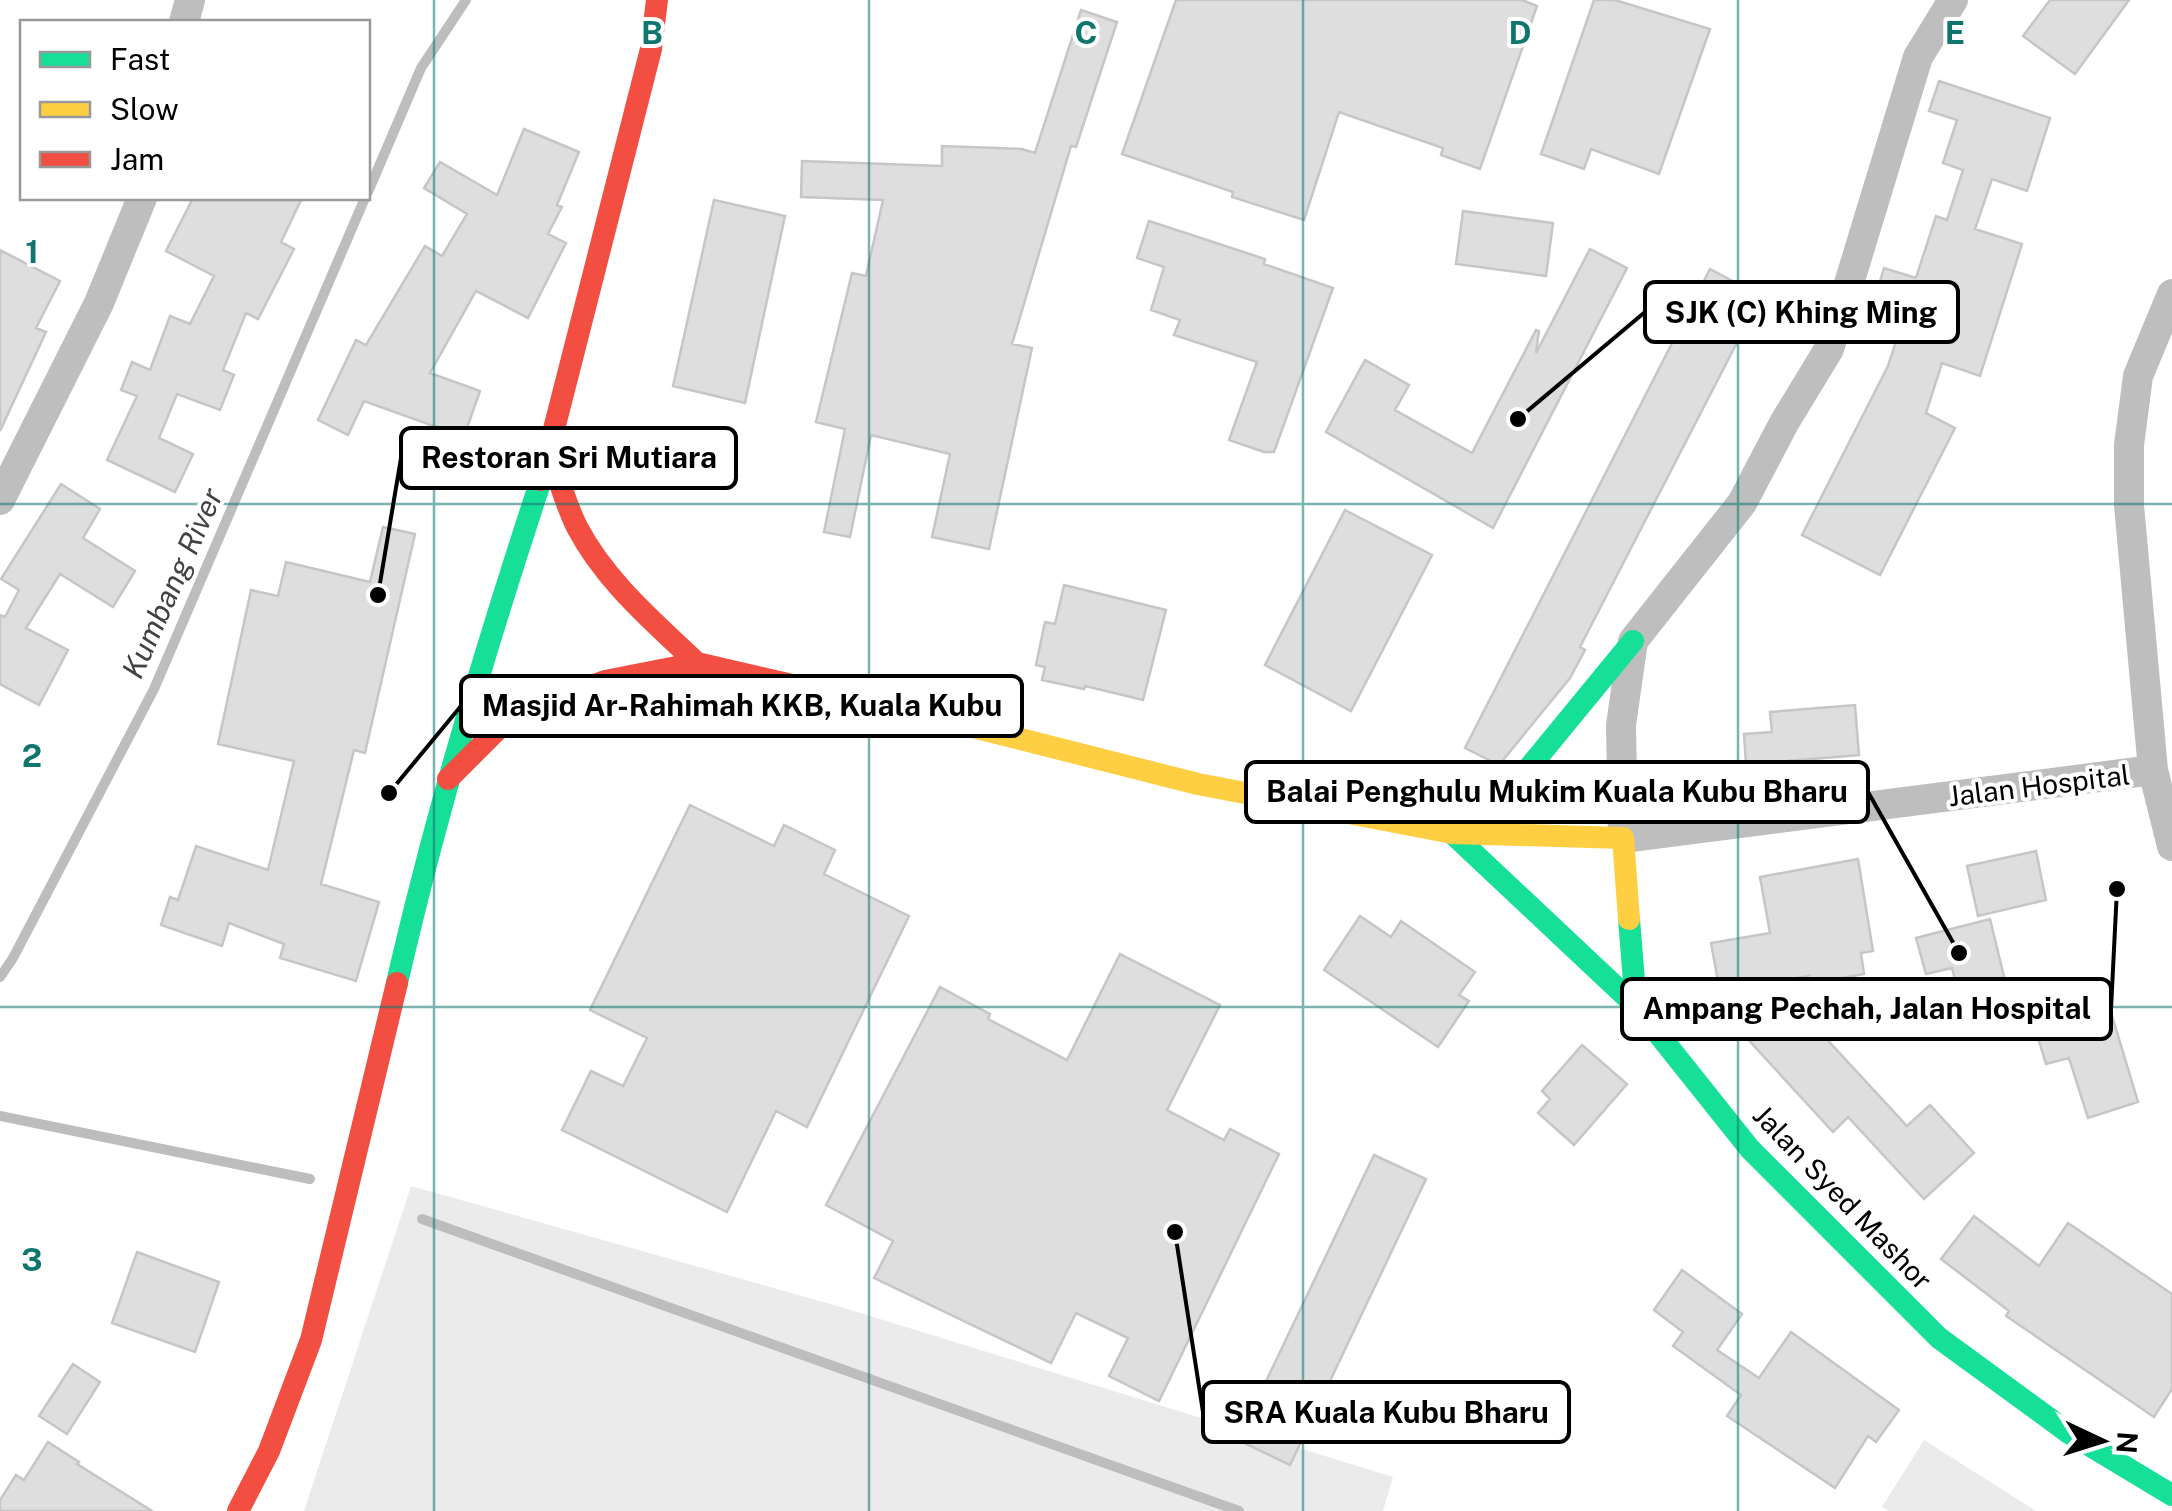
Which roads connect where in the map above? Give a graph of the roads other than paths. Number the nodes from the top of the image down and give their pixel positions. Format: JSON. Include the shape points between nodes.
{"nodes":[{"id":1,"x":657,"y":0,"type":"edge"},
{"id":2,"x":1953,"y":0,"type":"edge"},
{"id":3,"x":141,"y":200,"type":"edge"},
{"id":4,"x":2172,"y":294,"type":"edge"},
{"id":5,"x":550,"y":452,"type":"junction"},
{"id":6,"x":0,"y":500,"type":"edge"},
{"id":7,"x":1633,"y":641,"type":"junction"},
{"id":8,"x":696,"y":663,"type":"junction"},
{"id":9,"x":2153,"y":770,"type":"junction"},
{"id":10,"x":448,"y":779,"type":"junction"},
{"id":11,"x":1462,"y":834,"type":"junction"},
{"id":12,"x":1623,"y":838,"type":"junction"},
{"id":13,"x":2172,"y":846,"type":"edge"},
{"id":14,"x":1636,"y":1006,"type":"junction"},
{"id":15,"x":2172,"y":1495,"type":"edge"},
{"id":16,"x":238,"y":1511,"type":"edge"}],
"edges":[{"from":1,"to":5,"type":"street","via":[[651,49]]},
{"from":2,"to":7,"type":"street","via":[[1918,57],[1829,349],[1742,503]]},
{"from":3,"to":6,"type":"street","via":[[99,303]]},
{"from":4,"to":9,"type":"street","name":"Jalan Hospital","via":[[2138,376],[2129,445]]},
{"from":5,"to":8,"type":"street","via":[[568,508],[592,551]]},
{"from":5,"to":10,"type":"street"},
{"from":7,"to":11,"type":"street"},
{"from":7,"to":12,"type":"street","via":[[1621,726]]},
{"from":8,"to":10,"type":"street","via":[[604,681],[530,708],[502,725]]},
{"from":8,"to":11,"type":"street","via":[[1198,784]]},
{"from":9,"to":12,"type":"street","name":"Jalan Hospital"},
{"from":9,"to":13,"type":"street"},
{"from":10,"to":16,"type":"street","via":[[311,1340]]},
{"from":11,"to":12,"type":"street"},
{"from":11,"to":14,"type":"street","name":"Jalan Syed Mashor"},
{"from":12,"to":14,"type":"street"},
{"from":14,"to":15,"type":"street","name":"Jalan Syed Mashor","via":[[1750,1149],[1938,1338],[2068,1433]]}]}
